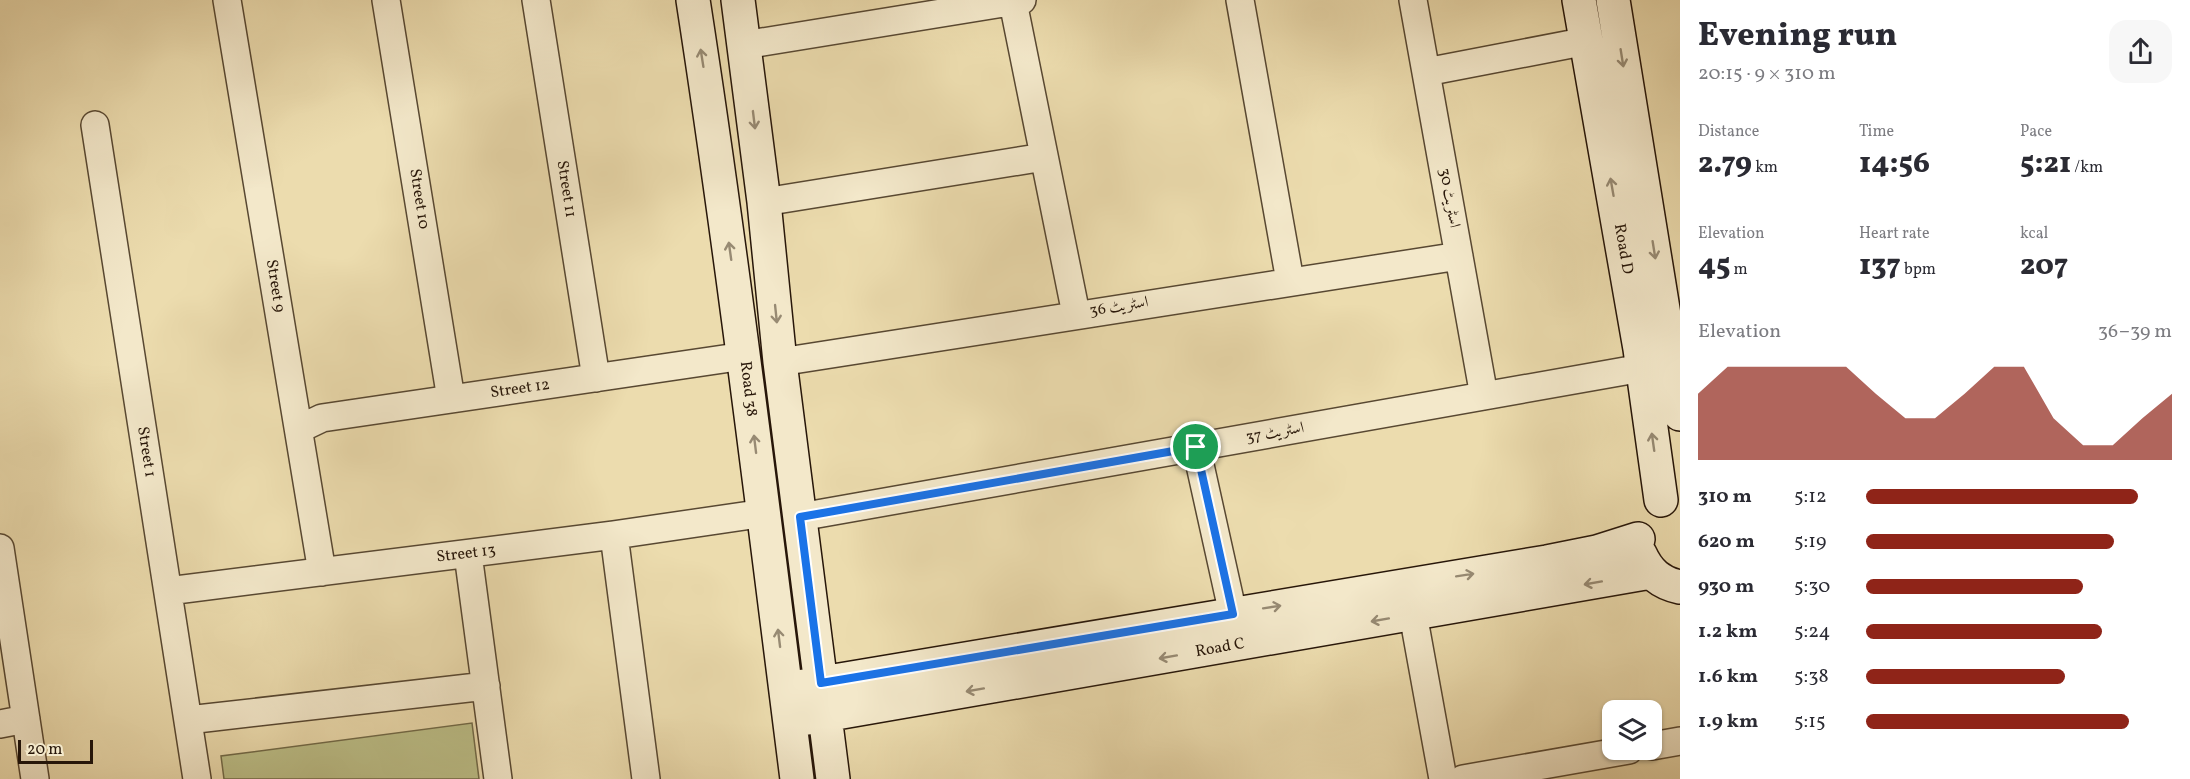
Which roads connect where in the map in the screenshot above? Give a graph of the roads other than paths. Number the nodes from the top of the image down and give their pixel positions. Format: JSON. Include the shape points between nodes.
{"nodes":[{"id":1,"x":227,"y":0,"type":"edge"},
{"id":2,"x":386,"y":0,"type":"edge"},
{"id":3,"x":536,"y":0,"type":"edge"},
{"id":4,"x":693,"y":0,"type":"edge"},
{"id":5,"x":738,"y":0,"type":"edge"},
{"id":6,"x":1240,"y":0,"type":"edge"},
{"id":7,"x":1413,"y":0,"type":"edge"},
{"id":8,"x":1579,"y":0,"type":"edge"},
{"id":9,"x":1613,"y":0,"type":"edge"},
{"id":10,"x":1017,"y":1,"type":"edge"},
{"id":11,"x":1587,"y":41,"type":"junction"},
{"id":12,"x":744,"y":45,"type":"junction"},
{"id":13,"x":1426,"y":72,"type":"junction"},
{"id":14,"x":94,"y":124,"type":"dead end"},
{"id":15,"x":1044,"y":157,"type":"junction"},
{"id":16,"x":764,"y":202,"type":"junction"},
{"id":17,"x":1459,"y":256,"type":"junction"},
{"id":18,"x":1290,"y":281,"type":"junction"},
{"id":19,"x":1076,"y":314,"type":"junction"},
{"id":20,"x":744,"y":356,"type":"junction"},
{"id":21,"x":780,"y":362,"type":"junction"},
{"id":22,"x":1642,"y":368,"type":"junction"},
{"id":23,"x":596,"y":378,"type":"junction"},
{"id":24,"x":1484,"y":396,"type":"junction"},
{"id":25,"x":451,"y":399,"type":"junction"},
{"id":26,"x":1680,"y":414,"type":"edge"},
{"id":27,"x":299,"y":429,"type":"junction"},
{"id":28,"x":1196,"y":447,"type":"junction"},
{"id":29,"x":1670,"y":496,"type":"edge"},
{"id":30,"x":764,"y":513,"type":"junction"},
{"id":31,"x":800,"y":517,"type":"junction"},
{"id":32,"x":614,"y":536,"type":"junction"},
{"id":33,"x":1638,"y":539,"type":"junction"},
{"id":34,"x":468,"y":554,"type":"junction"},
{"id":35,"x":1,"y":562,"type":"edge"},
{"id":36,"x":322,"y":572,"type":"junction"},
{"id":37,"x":1651,"y":572,"type":"junction"},
{"id":38,"x":1680,"y":587,"type":"edge"},
{"id":39,"x":168,"y":591,"type":"junction"},
{"id":40,"x":1233,"y":614,"type":"junction"},
{"id":41,"x":1413,"y":614,"type":"junction"},
{"id":42,"x":821,"y":683,"type":"junction"},
{"id":43,"x":486,"y":686,"type":"junction"},
{"id":44,"x":786,"y":689,"type":"junction"},
{"id":45,"x":825,"y":716,"type":"junction"},
{"id":46,"x":188,"y":720,"type":"junction"},
{"id":47,"x":790,"y":721,"type":"junction"},
{"id":48,"x":13,"y":722,"type":"edge"},
{"id":49,"x":1680,"y":741,"type":"edge"},
{"id":50,"x":1662,"y":744,"type":"edge"},
{"id":51,"x":1602,"y":755,"type":"edge"},
{"id":52,"x":35,"y":779,"type":"edge"},
{"id":53,"x":197,"y":779,"type":"edge"},
{"id":54,"x":498,"y":779,"type":"edge"},
{"id":55,"x":646,"y":779,"type":"edge"},
{"id":56,"x":797,"y":779,"type":"edge"},
{"id":57,"x":833,"y":779,"type":"edge"},
{"id":58,"x":1443,"y":779,"type":"edge"},
{"id":59,"x":1463,"y":779,"type":"edge"}],
"edges":[{"from":1,"to":27,"type":"street","name":"Street 9"},
{"from":2,"to":25,"type":"street","name":"Street 10"},
{"from":3,"to":23,"type":"street","name":"Street 11"},
{"from":20,"to":4,"type":"street","name":"Road 38","one_way":true},
{"from":5,"to":12,"type":"street"},
{"from":6,"to":18,"type":"street"},
{"from":7,"to":13,"type":"street","name":"اسٹریٹ 30"},
{"from":8,"to":11,"type":"street","name":"Road D"},
{"from":9,"to":26,"type":"street","name":"Road D","one_way":true},
{"from":10,"to":12,"type":"street"},
{"from":10,"to":15,"type":"street"},
{"from":11,"to":13,"type":"street"},
{"from":22,"to":11,"type":"street","name":"Road D","one_way":true},
{"from":12,"to":16,"type":"street","one_way":true},
{"from":13,"to":17,"type":"street","name":"اسٹریٹ 30"},
{"from":14,"to":39,"type":"street","name":"Street 1"},
{"from":15,"to":16,"type":"street"},
{"from":15,"to":19,"type":"street"},
{"from":16,"to":21,"type":"street","one_way":true},
{"from":17,"to":18,"type":"street","name":"اسٹریٹ 36"},
{"from":17,"to":24,"type":"street","name":"اسٹریٹ 30"},
{"from":18,"to":19,"type":"street","name":"اسٹریٹ 36"},
{"from":19,"to":21,"type":"street","name":"اسٹریٹ 36"},
{"from":20,"to":23,"type":"street","name":"Street 12"},
{"from":30,"to":20,"type":"street","name":"Road 38","one_way":true},
{"from":21,"to":31,"type":"street"},
{"from":22,"to":24,"type":"street","name":"اسٹریٹ 37"},
{"from":29,"to":22,"type":"street","name":"Road D","one_way":true},
{"from":23,"to":25,"type":"street","name":"Street 12"},
{"from":24,"to":28,"type":"street","name":"اسٹریٹ 37"},
{"from":25,"to":27,"type":"street","name":"Street 12","via":[[322,418]]},
{"from":27,"to":36,"type":"street","name":"Street 9"},
{"from":28,"to":31,"type":"street","name":"اسٹریٹ 37"},
{"from":28,"to":40,"type":"street"},
{"from":29,"to":33,"type":"street","via":[[1648,510]]},
{"from":30,"to":32,"type":"street","name":"Street 13"},
{"from":44,"to":30,"type":"street","name":"Road 38","one_way":true},
{"from":31,"to":42,"type":"street"},
{"from":32,"to":34,"type":"street","name":"Street 13"},
{"from":32,"to":55,"type":"street"},
{"from":33,"to":37,"type":"street"},
{"from":40,"to":33,"type":"street","name":"Road C","one_way":true,"via":[[1547,562]]},
{"from":34,"to":36,"type":"street","name":"Street 13"},
{"from":34,"to":43,"type":"street"},
{"from":35,"to":48,"type":"street"},
{"from":36,"to":39,"type":"street","name":"Street 13"},
{"from":37,"to":38,"type":"street","via":[[1669,585]]},
{"from":37,"to":41,"type":"street","name":"Road C","one_way":true},
{"from":39,"to":46,"type":"street","name":"Street 1"},
{"from":40,"to":42,"type":"street","name":"Road C"},
{"from":41,"to":45,"type":"street","name":"Road C","one_way":true},
{"from":41,"to":58,"type":"street"},
{"from":42,"to":44,"type":"street","name":"Road C"},
{"from":42,"to":45,"type":"street"},
{"from":43,"to":46,"type":"street"},
{"from":43,"to":54,"type":"street"},
{"from":44,"to":47,"type":"street","name":"Road 38"},
{"from":45,"to":47,"type":"street","name":"Road C"},
{"from":45,"to":57,"type":"street"},
{"from":46,"to":53,"type":"street","name":"Street 1"},
{"from":47,"to":56,"type":"street","name":"Road 38"},
{"from":48,"to":52,"type":"street"},
{"from":49,"to":50,"type":"street"},
{"from":51,"to":59,"type":"street"}]}
